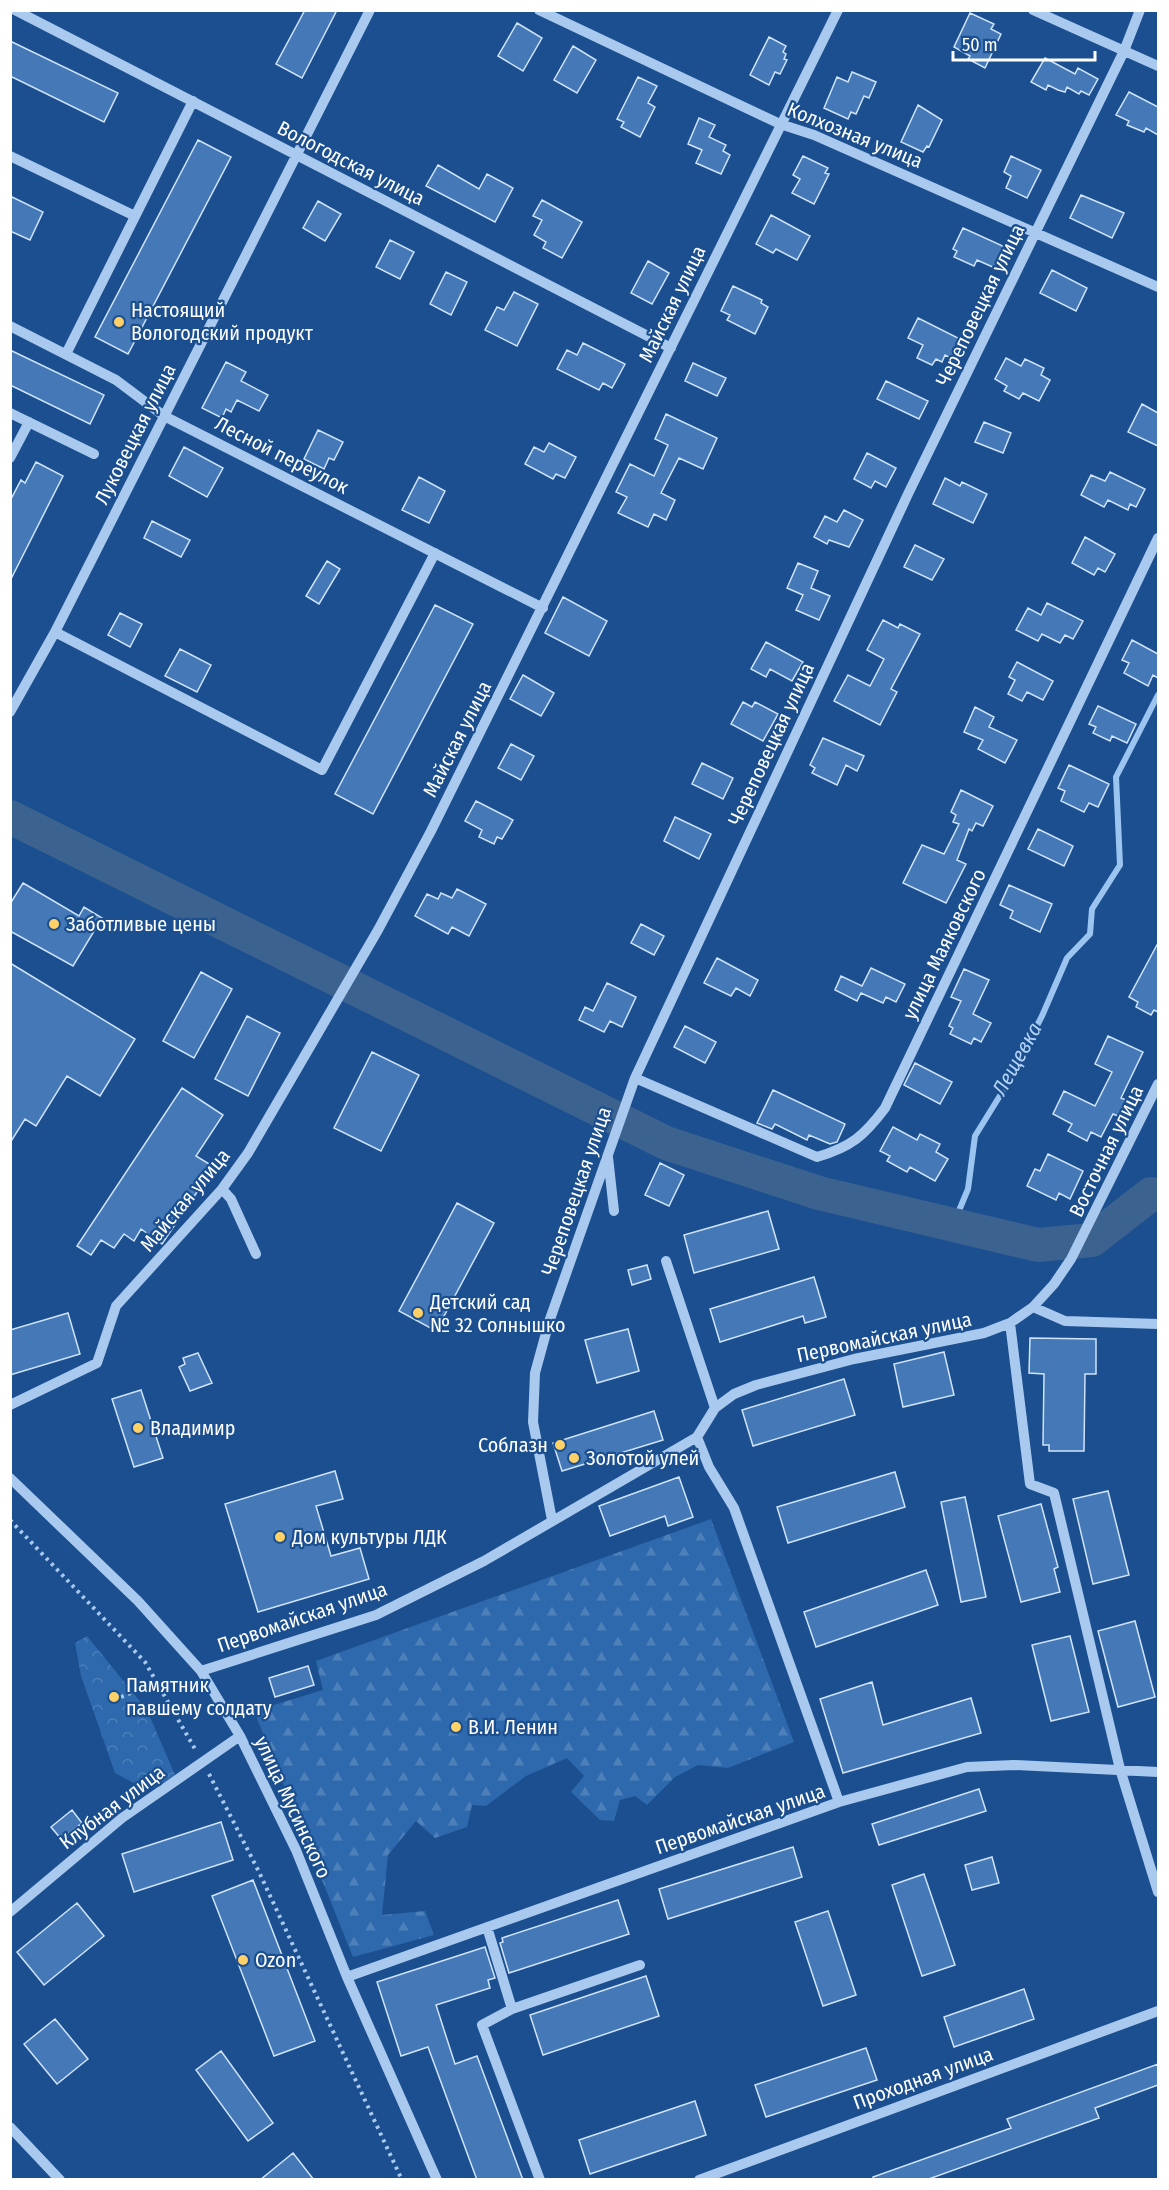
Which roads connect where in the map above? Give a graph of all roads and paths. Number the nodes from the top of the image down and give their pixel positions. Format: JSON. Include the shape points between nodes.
{"nodes":[{"id":1,"x":15,"y":10,"type":"edge"},
{"id":2,"x":370,"y":10,"type":"edge"},
{"id":3,"x":539,"y":10,"type":"edge"},
{"id":4,"x":838,"y":10,"type":"edge"},
{"id":5,"x":1033,"y":10,"type":"edge"},
{"id":6,"x":1140,"y":10,"type":"edge"},
{"id":7,"x":1124,"y":51,"type":"junction"},
{"id":8,"x":1158,"y":66,"type":"edge"},
{"id":9,"x":193,"y":101,"type":"junction"},
{"id":10,"x":780,"y":124,"type":"junction"},
{"id":11,"x":297,"y":155,"type":"junction"},
{"id":12,"x":10,"y":156,"type":"edge"},
{"id":13,"x":135,"y":216,"type":"junction"},
{"id":14,"x":1036,"y":231,"type":"junction"},
{"id":15,"x":1158,"y":287,"type":"edge"},
{"id":16,"x":10,"y":326,"type":"edge"},
{"id":17,"x":670,"y":348,"type":"junction"},
{"id":18,"x":66,"y":354,"type":"junction"},
{"id":19,"x":10,"y":413,"type":"edge"},
{"id":20,"x":164,"y":416,"type":"junction"},
{"id":21,"x":29,"y":422,"type":"junction"},
{"id":22,"x":94,"y":454,"type":"dead end"},
{"id":23,"x":10,"y":458,"type":"edge"},
{"id":24,"x":1158,"y":538,"type":"edge"},
{"id":25,"x":435,"y":553,"type":"junction"},
{"id":26,"x":543,"y":608,"type":"junction"},
{"id":27,"x":55,"y":632,"type":"junction"},
{"id":28,"x":10,"y":712,"type":"edge"},
{"id":29,"x":635,"y":1078,"type":"junction"},
{"id":30,"x":1158,"y":1084,"type":"edge"},
{"id":31,"x":607,"y":1154,"type":"junction"},
{"id":32,"x":222,"y":1189,"type":"junction"},
{"id":33,"x":614,"y":1211,"type":"dead end"},
{"id":34,"x":256,"y":1254,"type":"dead end"},
{"id":35,"x":1071,"y":1259,"type":"joint"},
{"id":36,"x":666,"y":1261,"type":"dead end"},
{"id":37,"x":1034,"y":1307,"type":"junction"},
{"id":38,"x":1010,"y":1323,"type":"junction"},
{"id":39,"x":1158,"y":1324,"type":"edge"},
{"id":40,"x":10,"y":1405,"type":"edge"},
{"id":41,"x":715,"y":1408,"type":"junction"},
{"id":42,"x":697,"y":1437,"type":"junction"},
{"id":43,"x":10,"y":1478,"type":"edge"},
{"id":44,"x":10,"y":1520,"type":"edge"},
{"id":45,"x":552,"y":1520,"type":"junction"},
{"id":46,"x":201,"y":1671,"type":"junction"},
{"id":47,"x":156,"y":1682,"type":"junction"},
{"id":48,"x":121,"y":1697,"type":"dead end"},
{"id":49,"x":240,"y":1736,"type":"junction"},
{"id":50,"x":203,"y":1762,"type":"junction"},
{"id":51,"x":1120,"y":1769,"type":"junction"},
{"id":52,"x":1158,"y":1772,"type":"edge"},
{"id":53,"x":839,"y":1802,"type":"junction"},
{"id":54,"x":1158,"y":1892,"type":"edge"},
{"id":55,"x":10,"y":1912,"type":"edge"},
{"id":56,"x":487,"y":1927,"type":"junction"},
{"id":57,"x":640,"y":1965,"type":"dead end"},
{"id":58,"x":347,"y":1977,"type":"junction"},
{"id":59,"x":512,"y":2009,"type":"junction"},
{"id":60,"x":1158,"y":2011,"type":"edge"},
{"id":61,"x":10,"y":2127,"type":"edge"},
{"id":62,"x":60,"y":2180,"type":"edge"},
{"id":63,"x":402,"y":2180,"type":"edge"},
{"id":64,"x":437,"y":2180,"type":"edge"},
{"id":65,"x":540,"y":2180,"type":"edge"},
{"id":66,"x":699,"y":2180,"type":"edge"}],
"edges":[{"from":1,"to":9,"type":"street","name":"Вологодская улица"},
{"from":2,"to":11,"type":"street","name":"Луковецкая улица"},
{"from":3,"to":10,"type":"street","name":"Колхозная улица"},
{"from":4,"to":10,"type":"street","name":"Майская улица"},
{"from":5,"to":7,"type":"street"},
{"from":6,"to":7,"type":"street","name":"Череповецкая улица"},
{"from":7,"to":8,"type":"street"},
{"from":7,"to":14,"type":"street","name":"Череповецкая улица"},
{"from":9,"to":11,"type":"street","name":"Вологодская улица"},
{"from":9,"to":13,"type":"street"},
{"from":10,"to":14,"type":"street","name":"Колхозная улица"},
{"from":10,"to":17,"type":"street","name":"Майская улица"},
{"from":11,"to":17,"type":"street","name":"Вологодская улица"},
{"from":11,"to":20,"type":"street","name":"Луковецкая улица"},
{"from":12,"to":13,"type":"street"},
{"from":13,"to":18,"type":"street"},
{"from":14,"to":15,"type":"street","name":"Колхозная улица"},
{"from":14,"to":29,"type":"street","name":"Череповецкая улица","via":[[908,494]]},
{"from":16,"to":18,"type":"street","name":"Лесной переулок"},
{"from":17,"to":26,"type":"street","name":"Майская улица"},
{"from":18,"to":20,"type":"street","name":"Лесной переулок","via":[[116,380]]},
{"from":19,"to":21,"type":"street"},
{"from":20,"to":25,"type":"street","name":"Лесной переулок"},
{"from":20,"to":27,"type":"street","name":"Луковецкая улица"},
{"from":21,"to":22,"type":"street"},
{"from":21,"to":23,"type":"street"},
{"from":24,"to":29,"type":"street","name":"улица Маяковского","via":[[885,1108],[867,1132],[842,1150],[817,1157]]},
{"from":25,"to":26,"type":"street","name":"Лесной переулок"},
{"from":25,"to":27,"type":"street","via":[[322,770]]},
{"from":26,"to":32,"type":"street","name":"Майская улица","via":[[431,831],[361,959],[248,1154]]},
{"from":27,"to":28,"type":"street","name":"Луковецкая улица"},
{"from":29,"to":31,"type":"street","name":"Череповецкая улица"},
{"from":30,"to":35,"type":"street","name":"Восточная улица"},
{"from":31,"to":33,"type":"street"},
{"from":31,"to":45,"type":"street","name":"Череповецкая улица","via":[[535,1373],[533,1422]]},
{"from":32,"to":34,"type":"street","via":[[231,1199]]},
{"from":32,"to":40,"type":"street","name":"Майская улица","via":[[117,1306],[97,1363]]},
{"from":35,"to":37,"type":"street","name":"Первомайская улица"},
{"from":36,"to":41,"type":"street"},
{"from":37,"to":38,"type":"street","name":"Первомайская улица"},
{"from":37,"to":39,"type":"street","via":[[1065,1321]]},
{"from":38,"to":41,"type":"street","name":"Первомайская улица","via":[[984,1333],[854,1359],[756,1385]]},
{"from":38,"to":51,"type":"street","via":[[1029,1484],[1054,1493]]},
{"from":41,"to":42,"type":"street","name":"Первомайская улица"},
{"from":42,"to":45,"type":"street","name":"Первомайская улица"},
{"from":42,"to":53,"type":"street","name":"Первомайская улица","via":[[709,1467],[734,1508]]},
{"from":43,"to":46,"type":"street","name":"улица Мусинского","via":[[138,1601]]},
{"from":44,"to":47,"type":"path","via":[[145,1662]]},
{"from":45,"to":46,"type":"street","name":"Первомайская улица","via":[[484,1561],[376,1615]]},
{"from":46,"to":49,"type":"street","name":"улица Мусинского"},
{"from":47,"to":48,"type":"path"},
{"from":47,"to":50,"type":"path"},
{"from":49,"to":50,"type":"street","name":"Клубная улица"},
{"from":49,"to":58,"type":"street","name":"улица Мусинского","via":[[296,1850]]},
{"from":50,"to":55,"type":"street","name":"Клубная улица","via":[[122,1818]]},
{"from":50,"to":63,"type":"path","via":[[259,1872]]},
{"from":51,"to":52,"type":"street","name":"Первомайская улица"},
{"from":51,"to":53,"type":"street","name":"Первомайская улица","via":[[967,1767]]},
{"from":51,"to":54,"type":"street"},
{"from":53,"to":56,"type":"street","name":"Первомайская улица"},
{"from":56,"to":58,"type":"street","name":"Первомайская улица"},
{"from":56,"to":59,"type":"street"},
{"from":57,"to":59,"type":"street"},
{"from":58,"to":64,"type":"street","name":"улица Мусинского"},
{"from":59,"to":65,"type":"street","via":[[482,2025]]},
{"from":60,"to":66,"type":"street","name":"Проходная улица"},
{"from":61,"to":62,"type":"street"}]}
